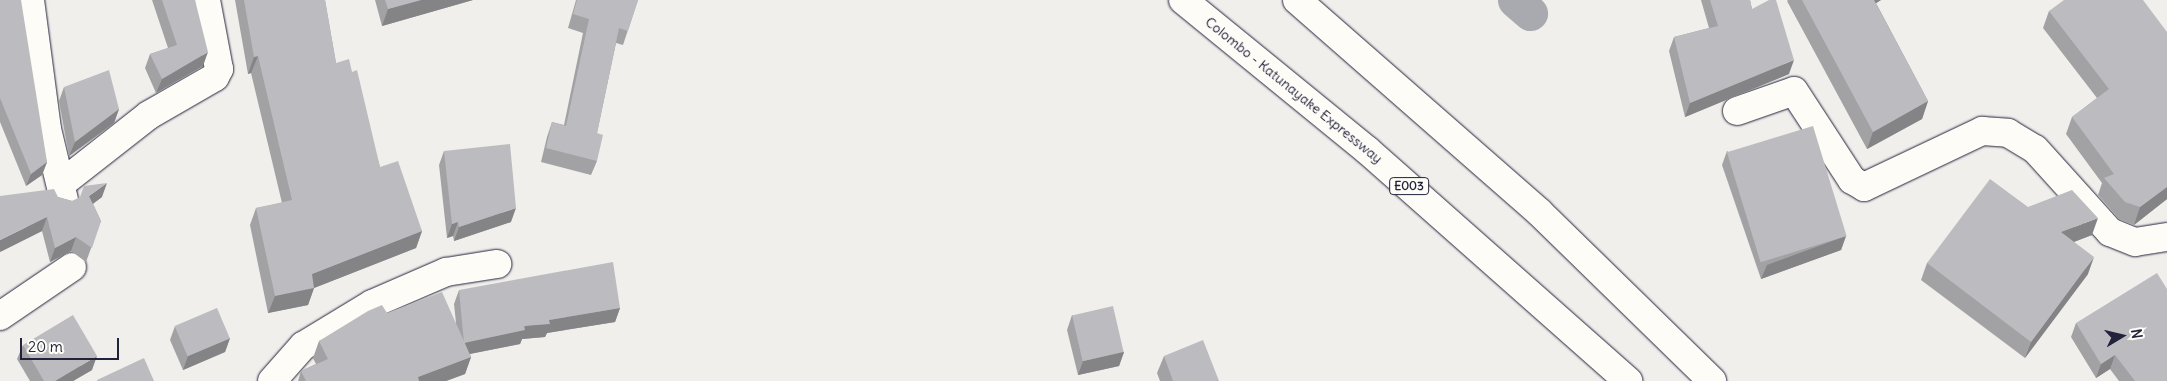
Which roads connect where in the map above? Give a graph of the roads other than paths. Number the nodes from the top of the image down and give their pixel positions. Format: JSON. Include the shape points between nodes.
{"nodes":[{"id":1,"x":30,"y":0,"type":"edge"},
{"id":2,"x":206,"y":0,"type":"edge"},
{"id":3,"x":1183,"y":0,"type":"edge"},
{"id":4,"x":1297,"y":0,"type":"edge"},
{"id":5,"x":1737,"y":111,"type":"dead end"},
{"id":6,"x":2167,"y":237,"type":"edge"},
{"id":7,"x":497,"y":264,"type":"dead end"},
{"id":8,"x":72,"y":267,"type":"dead end"},
{"id":9,"x":0,"y":316,"type":"edge"},
{"id":10,"x":272,"y":381,"type":"edge"},
{"id":11,"x":1628,"y":381,"type":"edge"},
{"id":12,"x":1712,"y":381,"type":"edge"}],
"edges":[{"from":1,"to":2,"type":"main road","via":[[47,129],[63,192],[149,115],[215,77],[219,69]]},
{"from":3,"to":11,"type":"main road","name":"Colombo - Katunayake Expressway","number":"E003","via":[[1367,150]]},
{"from":4,"to":12,"type":"main road","via":[[1539,212]]},
{"from":5,"to":6,"type":"main road","via":[[1794,91],[1852,180],[1864,187],[1982,131],[2008,133],[2035,148],[2110,232],[2135,242]]},
{"from":7,"to":10,"type":"main road","via":[[446,272],[372,304],[303,346]]},
{"from":8,"to":9,"type":"main road"}]}
